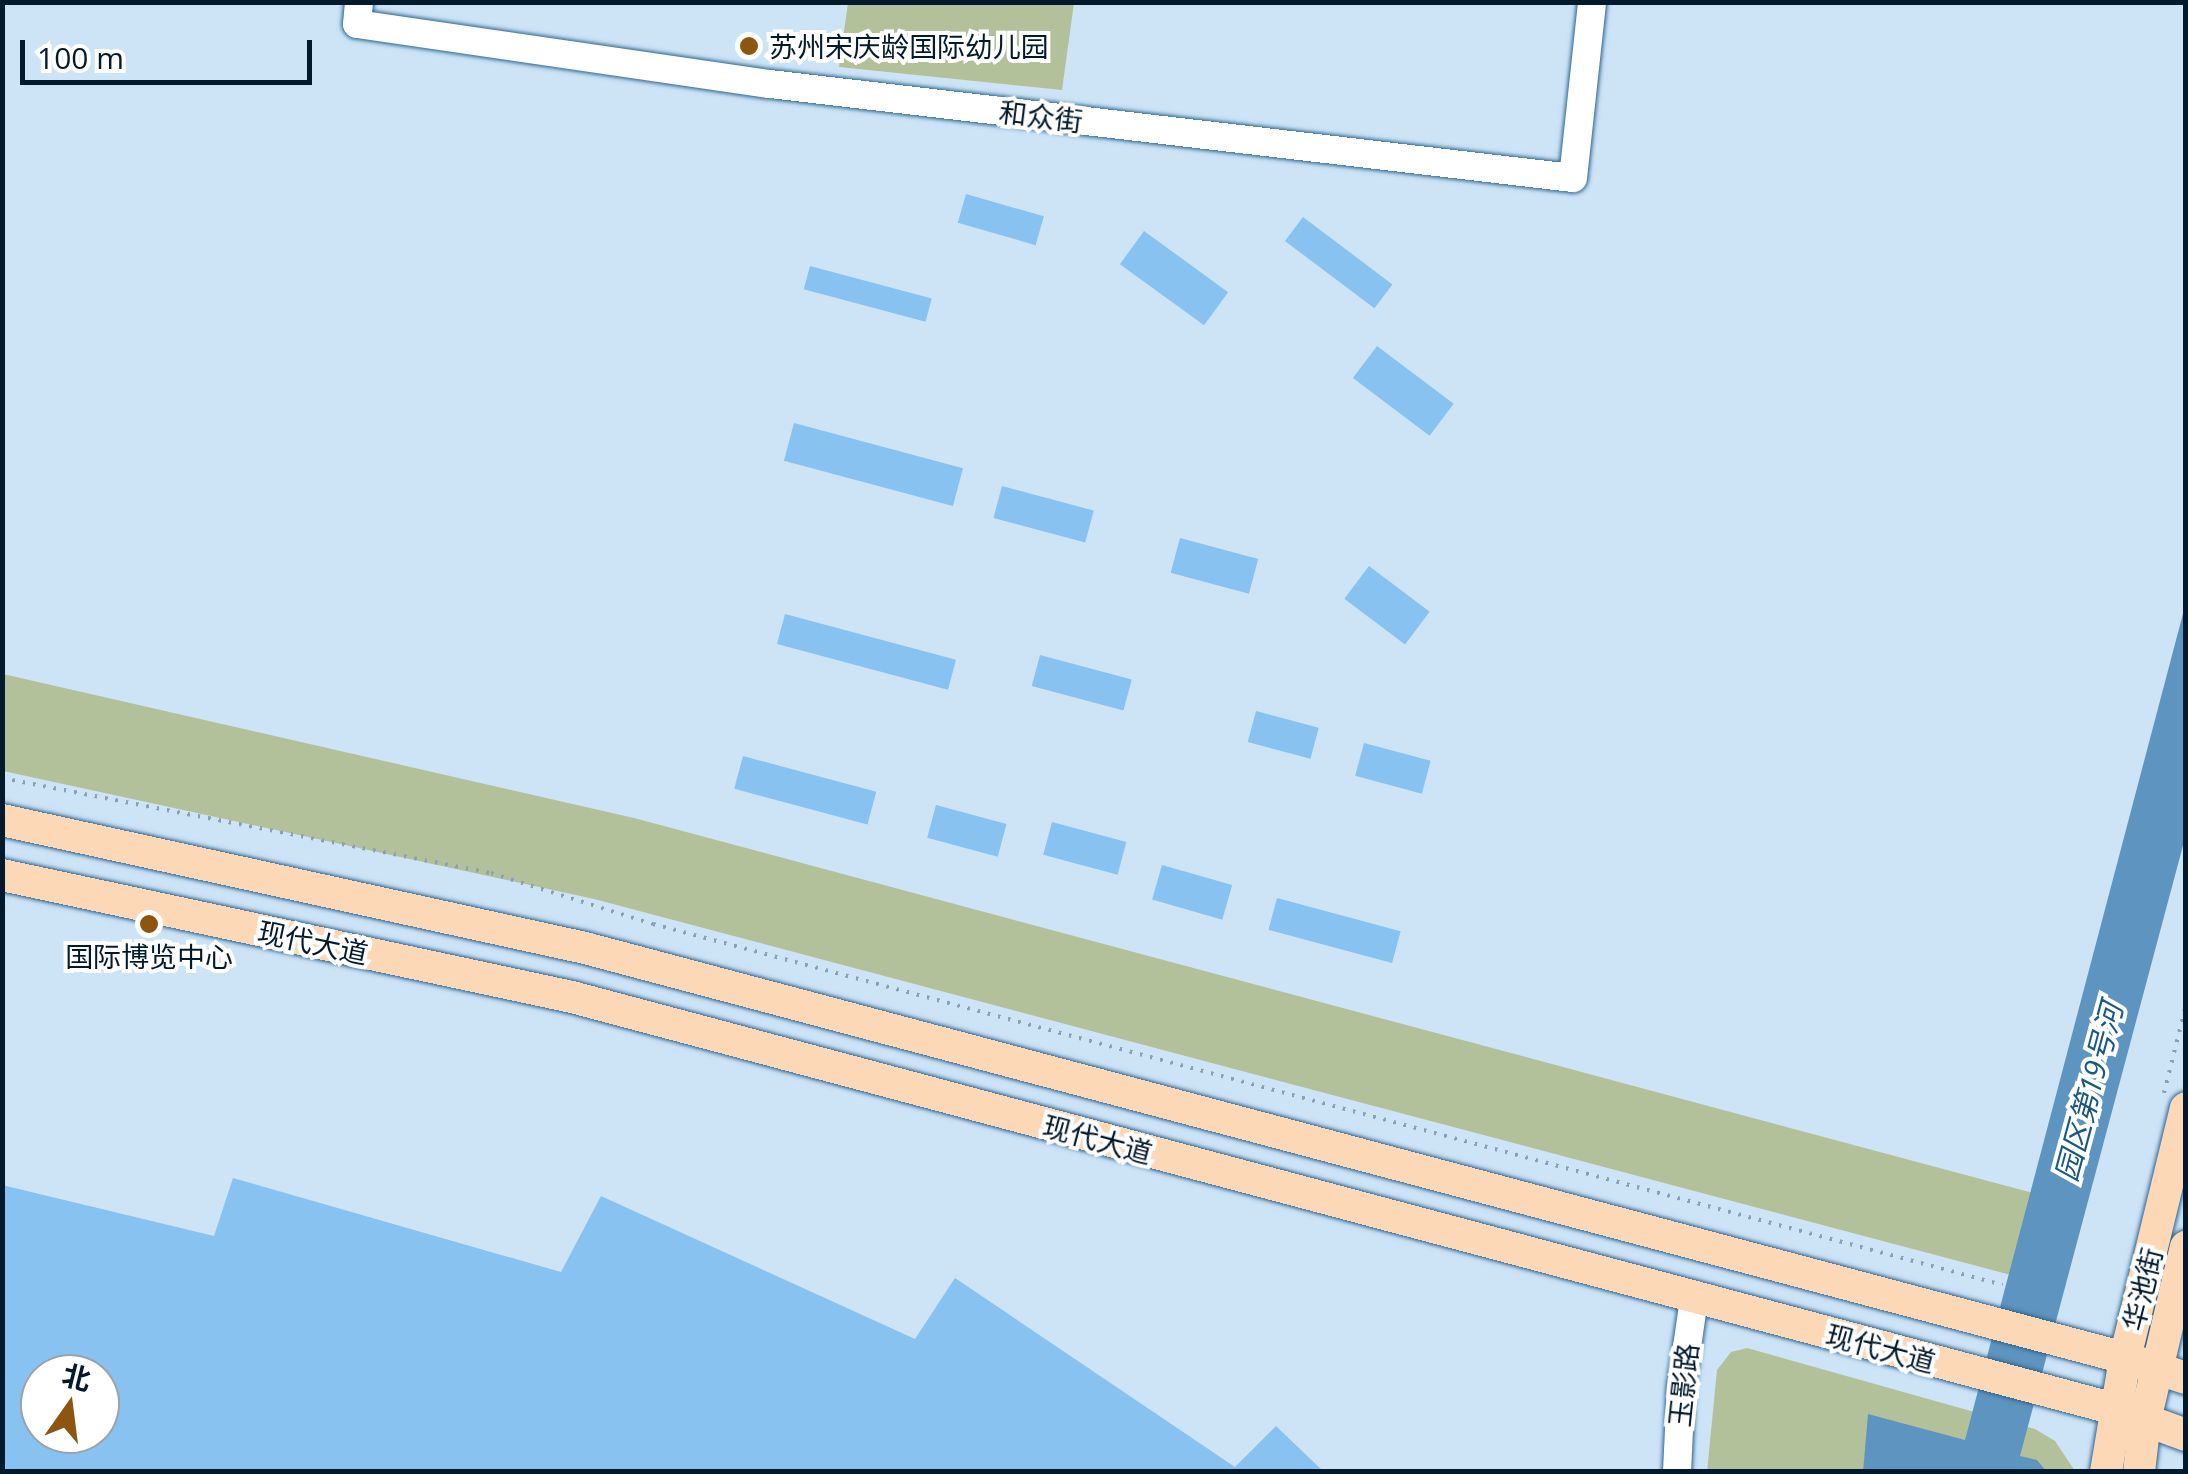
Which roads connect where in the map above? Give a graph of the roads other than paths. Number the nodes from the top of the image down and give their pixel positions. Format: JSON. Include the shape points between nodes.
{"nodes":[{"id":1,"x":359,"y":2,"type":"edge"},
{"id":2,"x":1592,"y":2,"type":"edge"},
{"id":3,"x":2,"y":820,"type":"edge"},
{"id":4,"x":2,"y":876,"type":"edge"},
{"id":5,"x":2186,"y":1108,"type":"edge"},
{"id":6,"x":2186,"y":1247,"type":"edge"},
{"id":7,"x":1694,"y":1299,"type":"junction"},
{"id":8,"x":2156,"y":1368,"type":"edge"},
{"id":9,"x":2130,"y":1414,"type":"junction"},
{"id":10,"x":2186,"y":1435,"type":"edge"},
{"id":11,"x":1677,"y":1472,"type":"edge"},
{"id":12,"x":2106,"y":1472,"type":"edge"},
{"id":13,"x":2139,"y":1472,"type":"edge"}],
"edges":[{"from":1,"to":2,"type":"street","name":"和众街","via":[[356,24],[790,86],[1573,178]]},
{"from":3,"to":8,"type":"main road","name":"现代大道","via":[[585,948]]},
{"from":4,"to":7,"type":"main road","name":"现代大道","via":[[572,997]]},
{"from":5,"to":8,"type":"main road","name":"华池街"},
{"from":6,"to":8,"type":"main road","name":"华池街"},
{"from":7,"to":9,"type":"main road","name":"现代大道"},
{"from":7,"to":11,"type":"street","name":"玉影路"},
{"from":8,"to":9,"type":"main road","name":"华池街"},
{"from":9,"to":10,"type":"main road","name":"现代大道"},
{"from":9,"to":12,"type":"main road","name":"华池街"},
{"from":9,"to":13,"type":"main road","name":"华池街"}]}
